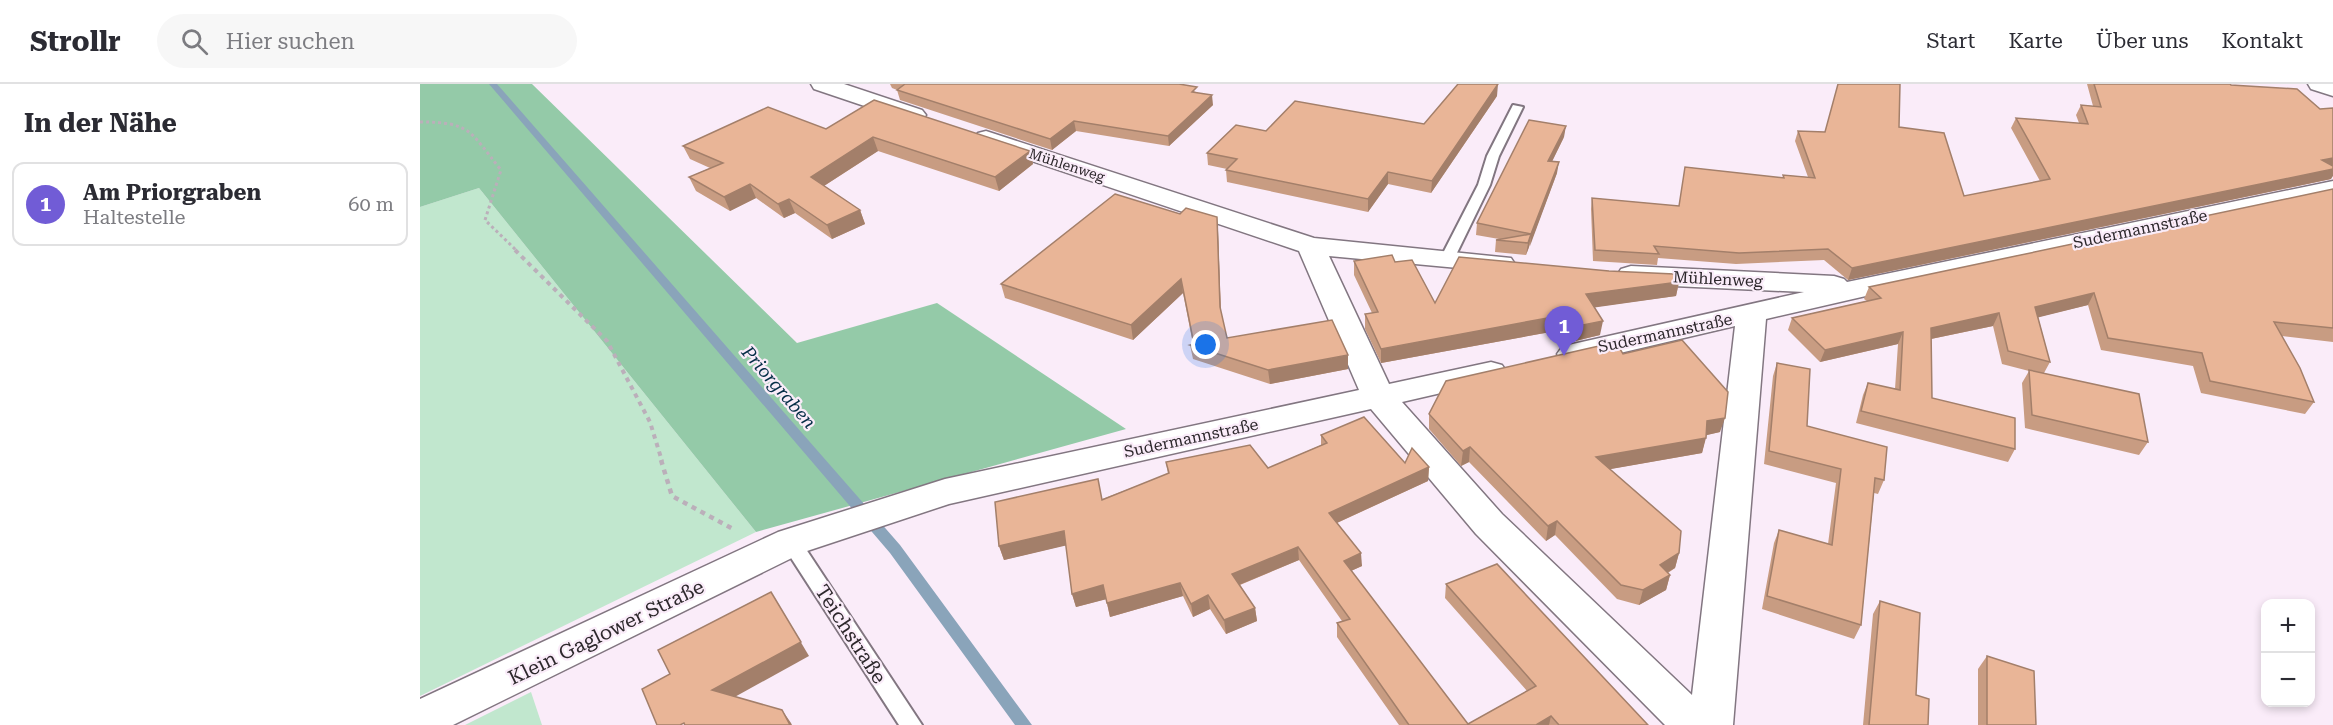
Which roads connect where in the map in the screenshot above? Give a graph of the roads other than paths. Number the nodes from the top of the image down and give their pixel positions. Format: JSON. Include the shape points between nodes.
{"nodes":[{"id":1,"x":822,"y":84,"type":"edge"},
{"id":2,"x":2319,"y":84,"type":"edge"},
{"id":3,"x":2333,"y":89,"type":"edge"},
{"id":4,"x":1517,"y":107,"type":"dead end"},
{"id":5,"x":2333,"y":189,"type":"edge"},
{"id":6,"x":1311,"y":246,"type":"junction"},
{"id":7,"x":1448,"y":258,"type":"junction"},
{"id":8,"x":1527,"y":266,"type":"edge"},
{"id":9,"x":1607,"y":274,"type":"edge"},
{"id":10,"x":1875,"y":287,"type":"junction"},
{"id":11,"x":1751,"y":314,"type":"junction"},
{"id":12,"x":1379,"y":398,"type":"junction"},
{"id":13,"x":783,"y":547,"type":"junction"},
{"id":14,"x":420,"y":720,"type":"edge"},
{"id":15,"x":911,"y":725,"type":"edge"},
{"id":16,"x":1694,"y":725,"type":"edge"},
{"id":17,"x":1711,"y":725,"type":"edge"}],
"edges":[{"from":1,"to":6,"type":"street","name":"Mühlenweg"},
{"from":2,"to":3,"type":"street"},
{"from":4,"to":7,"type":"lane"},
{"from":5,"to":10,"type":"street","name":"Sudermannstraße"},
{"from":6,"to":7,"type":"street","name":"Mühlenweg"},
{"from":6,"to":12,"type":"street"},
{"from":7,"to":8,"type":"street","name":"Mühlenweg"},
{"from":9,"to":10,"type":"street","name":"Mühlenweg"},
{"from":10,"to":11,"type":"street","name":"Sudermannstraße"},
{"from":11,"to":12,"type":"street","name":"Sudermannstraße"},
{"from":11,"to":17,"type":"street"},
{"from":12,"to":13,"type":"street","name":"Sudermannstraße","via":[[945,492]]},
{"from":12,"to":16,"type":"street","via":[[1489,524]]},
{"from":13,"to":14,"type":"street","name":"Klein Gaglower Straße"},
{"from":13,"to":15,"type":"lane","name":"Teichstraße"}]}
